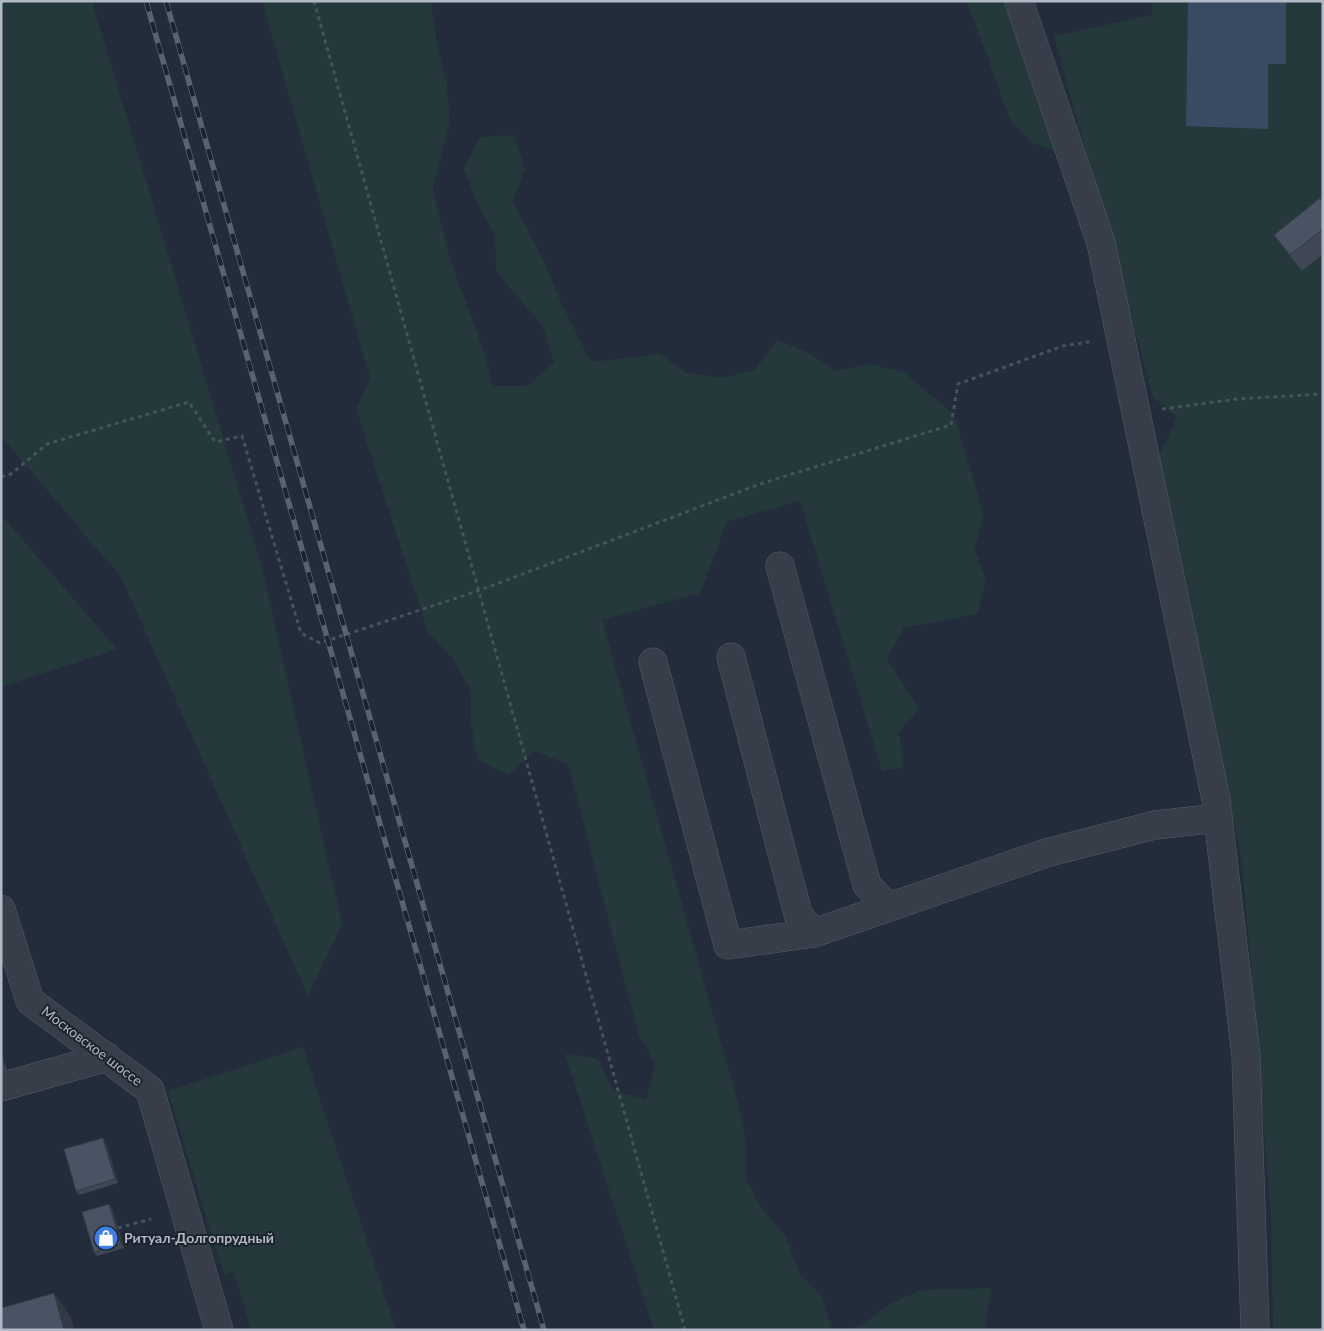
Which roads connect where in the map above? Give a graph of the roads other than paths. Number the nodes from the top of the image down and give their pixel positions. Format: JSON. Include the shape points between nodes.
{"nodes":[{"id":1,"x":1019,"y":1,"type":"edge"},
{"id":2,"x":780,"y":566,"type":"dead end"},
{"id":3,"x":731,"y":657,"type":"dead end"},
{"id":4,"x":654,"y":662,"type":"dead end"},
{"id":5,"x":1218,"y":818,"type":"junction"},
{"id":6,"x":888,"y":908,"type":"junction"},
{"id":7,"x":1,"y":909,"type":"edge"},
{"id":8,"x":814,"y":933,"type":"junction"},
{"id":9,"x":107,"y":1057,"type":"junction"},
{"id":10,"x":1,"y":1087,"type":"edge"},
{"id":11,"x":219,"y":1330,"type":"edge"},
{"id":12,"x":1255,"y":1330,"type":"edge"}],
"edges":[{"from":1,"to":5,"type":"lane","via":[[1101,243]]},
{"from":2,"to":6,"type":"lane","via":[[867,885]]},
{"from":3,"to":8,"type":"lane","via":[[798,914]]},
{"from":4,"to":8,"type":"lane","via":[[728,945]]},
{"from":5,"to":6,"type":"lane","via":[[1156,825],[1046,853]]},
{"from":5,"to":12,"type":"lane","via":[[1246,1056]]},
{"from":6,"to":8,"type":"lane"},
{"from":7,"to":9,"type":"lane","name":"Московское шоссе","via":[[30,1001]]},
{"from":9,"to":10,"type":"lane"},
{"from":9,"to":11,"type":"lane","name":"Московское шоссе","via":[[150,1090]]}]}
